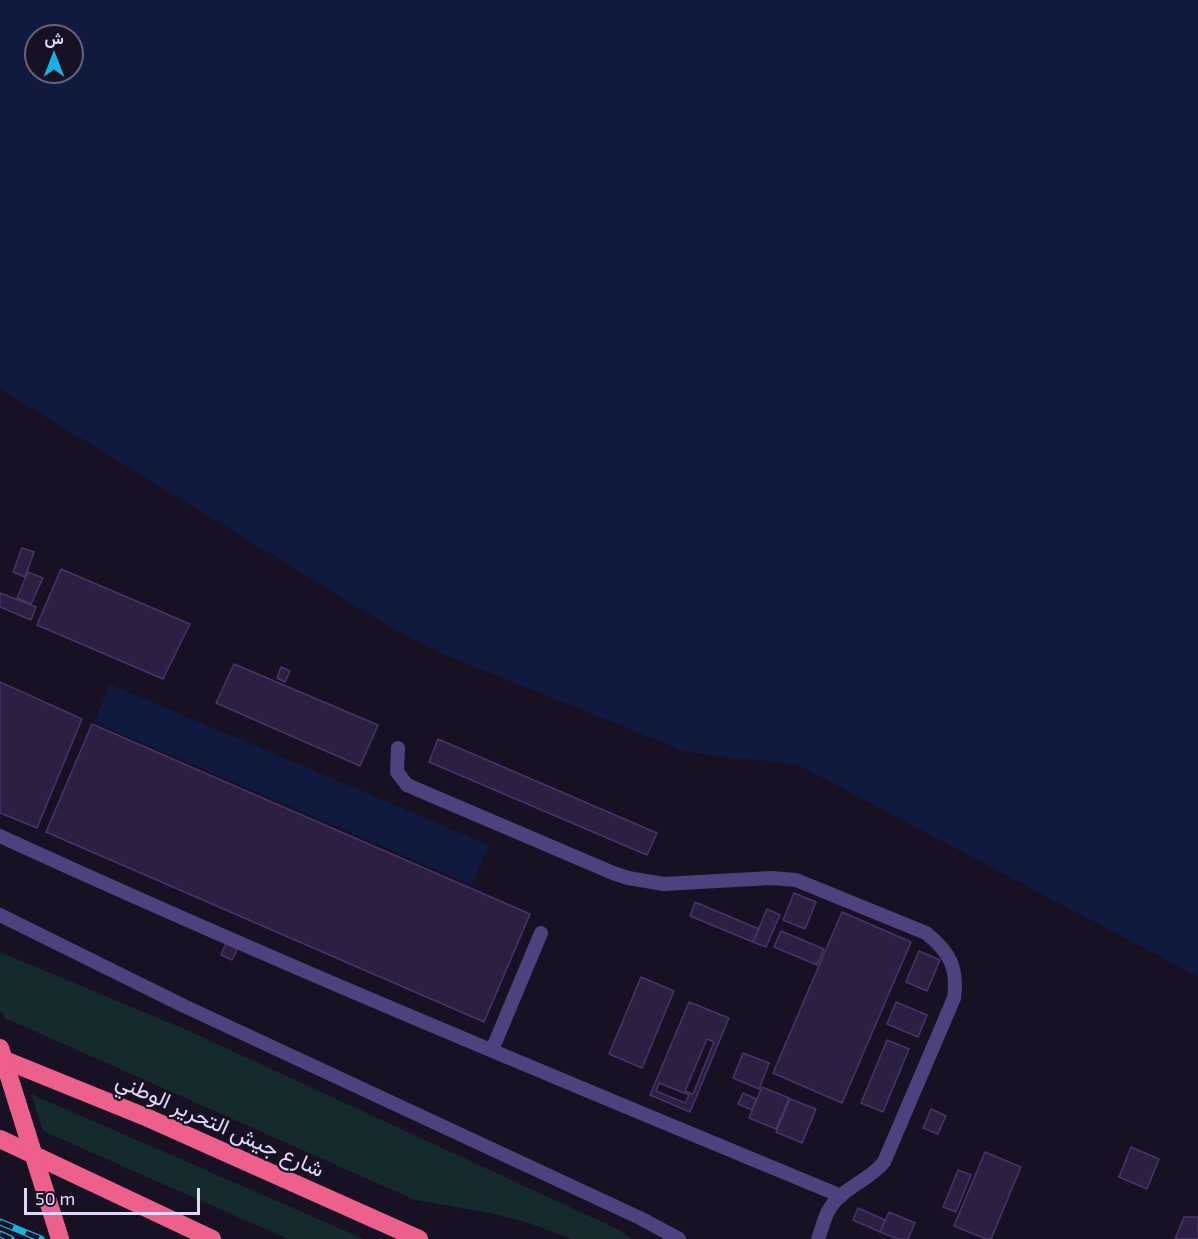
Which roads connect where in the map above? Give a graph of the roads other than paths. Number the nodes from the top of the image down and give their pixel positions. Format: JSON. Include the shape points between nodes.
{"nodes":[{"id":1,"x":398,"y":748,"type":"dead end"},
{"id":2,"x":0,"y":836,"type":"edge"},
{"id":3,"x":0,"y":915,"type":"edge"},
{"id":4,"x":541,"y":933,"type":"dead end"},
{"id":5,"x":0,"y":1048,"type":"edge"},
{"id":6,"x":492,"y":1050,"type":"junction"},
{"id":7,"x":0,"y":1058,"type":"edge"},
{"id":8,"x":0,"y":1139,"type":"edge"},
{"id":9,"x":841,"y":1196,"type":"junction"},
{"id":10,"x":60,"y":1239,"type":"edge"},
{"id":11,"x":212,"y":1239,"type":"edge"},
{"id":12,"x":419,"y":1239,"type":"edge"},
{"id":13,"x":679,"y":1239,"type":"edge"},
{"id":14,"x":818,"y":1239,"type":"edge"}],
"edges":[{"from":1,"to":9,"type":"lane","via":[[397,772],[407,785],[613,873],[664,884],[796,880],[926,933],[939,944],[954,969],[954,998],[884,1162]]},
{"from":2,"to":6,"type":"lane"},
{"from":3,"to":13,"type":"lane"},
{"from":4,"to":6,"type":"lane"},
{"from":5,"to":10,"type":"highway","bridge":true},
{"from":6,"to":9,"type":"lane"},
{"from":7,"to":12,"type":"highway","name":"شارع جيش التحرير الوطني","via":[[148,1118]]},
{"from":8,"to":11,"type":"highway"},
{"from":9,"to":14,"type":"lane","via":[[829,1209]]}]}
